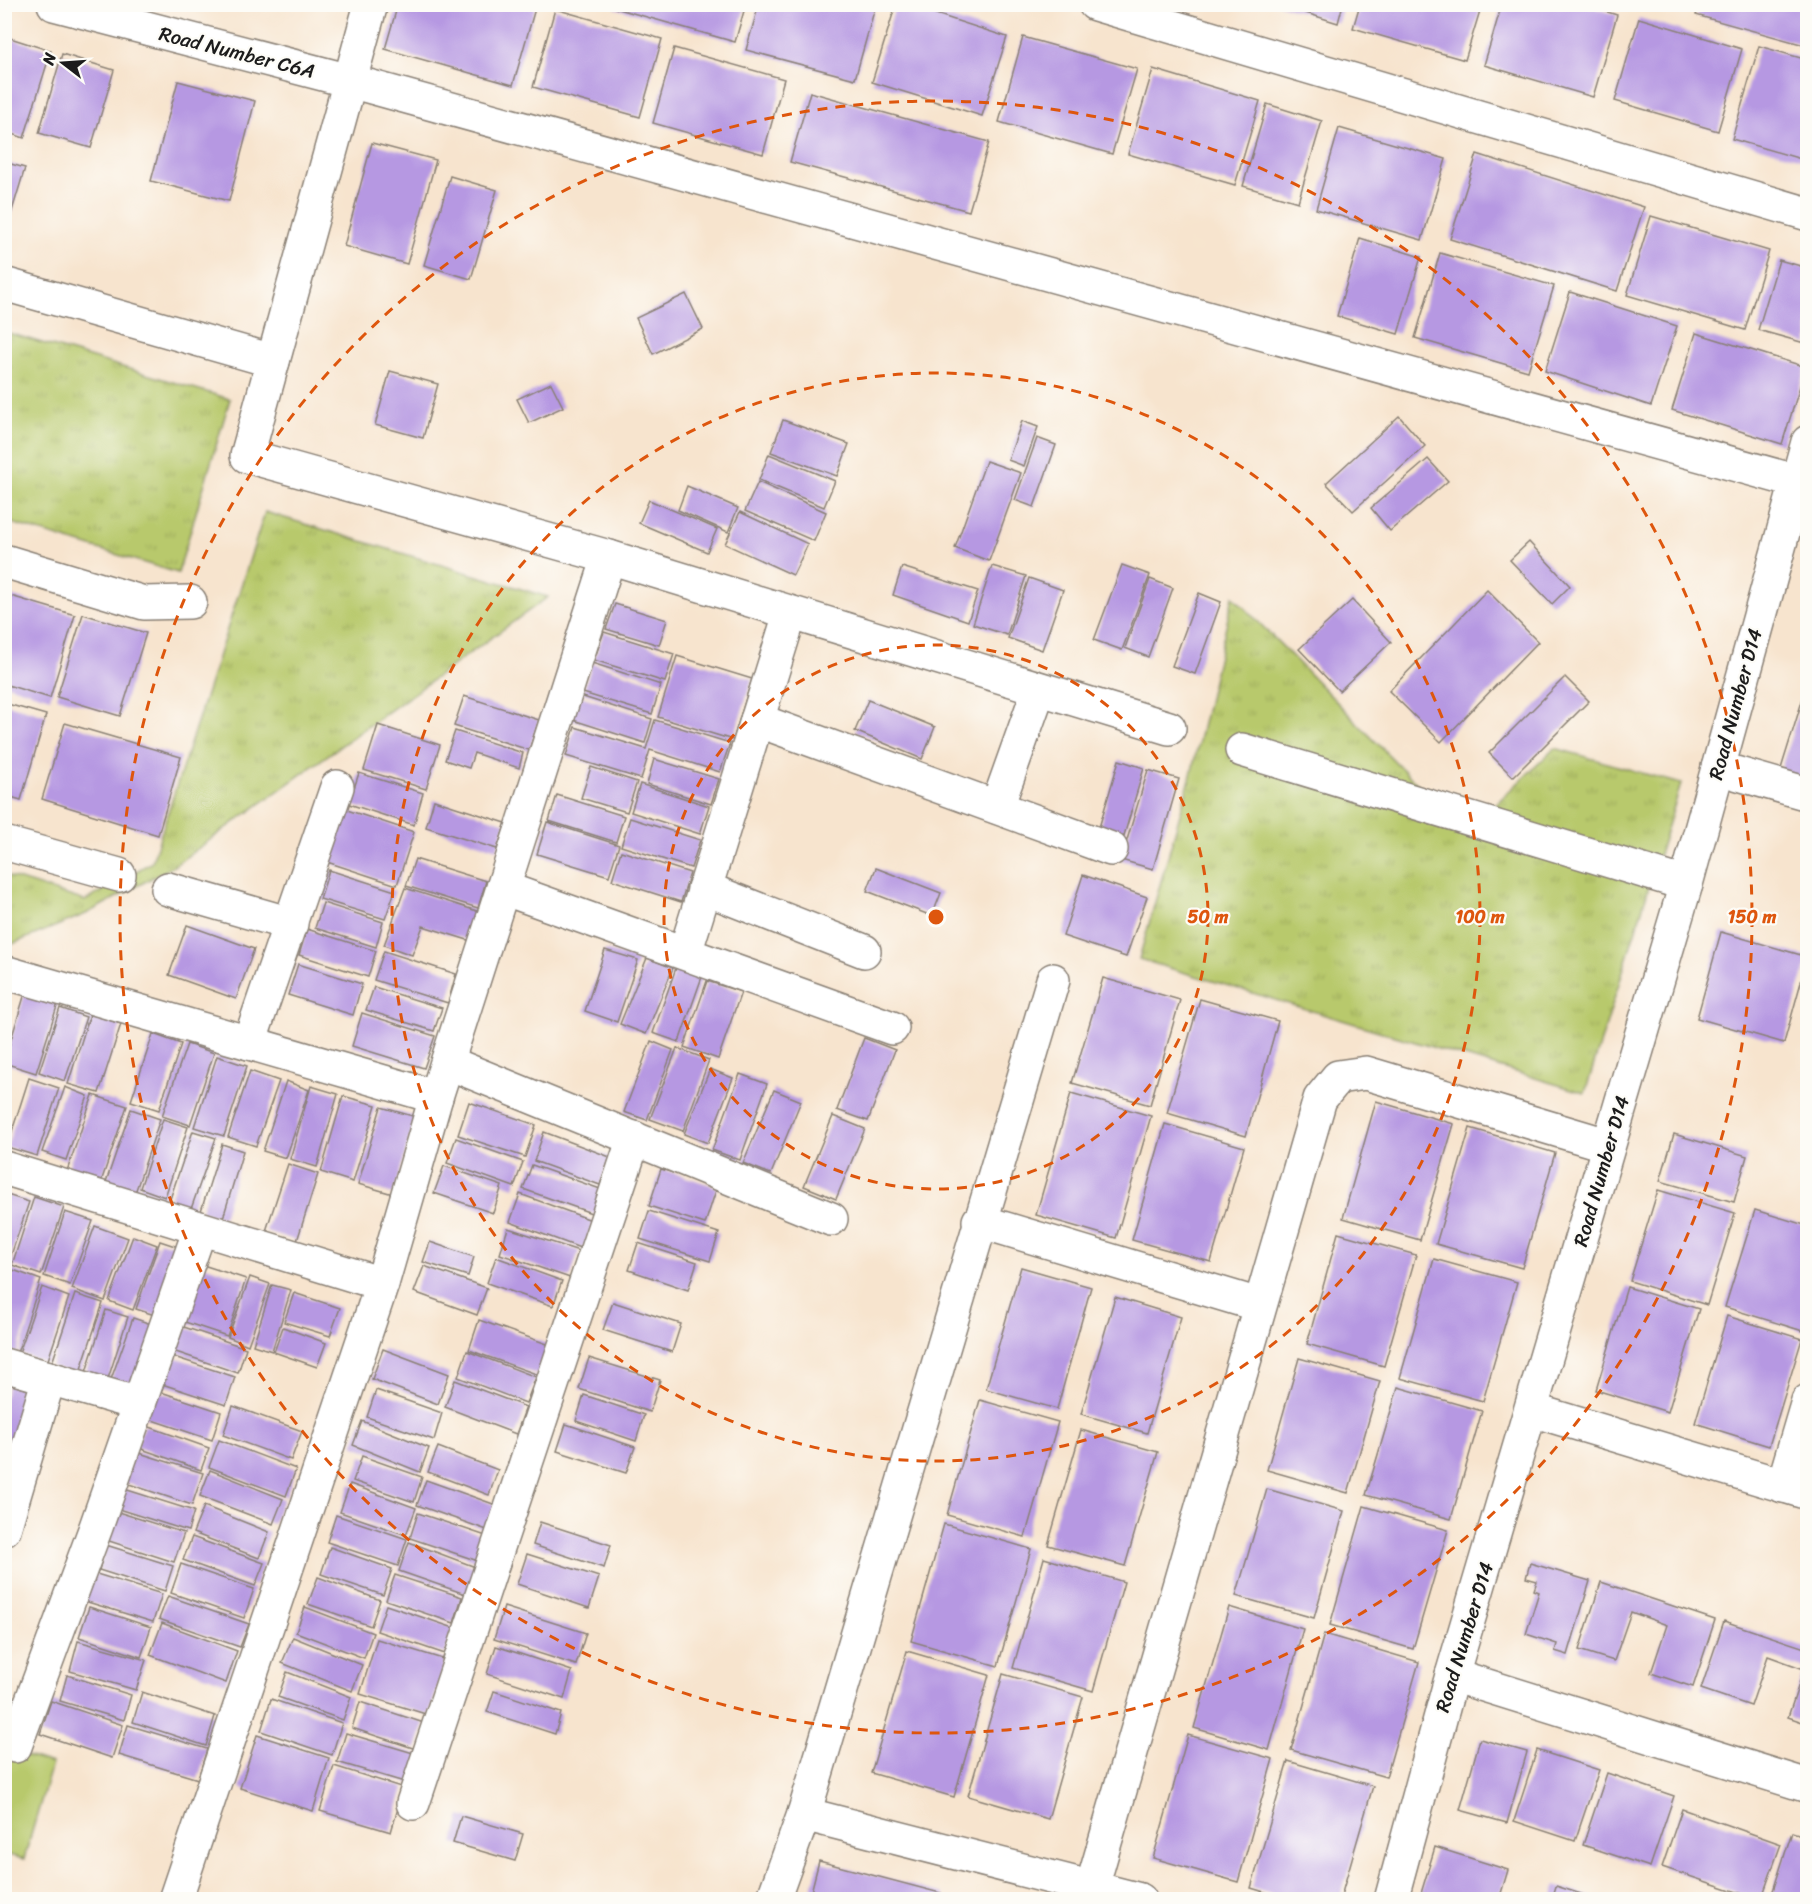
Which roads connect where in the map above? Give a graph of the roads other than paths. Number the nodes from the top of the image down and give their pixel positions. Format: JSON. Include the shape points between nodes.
{"nodes":[{"id":1,"x":54,"y":4,"type":"edge"},
{"id":2,"x":371,"y":4,"type":"edge"},
{"id":3,"x":1095,"y":4,"type":"edge"},
{"id":4,"x":350,"y":81,"type":"junction"},
{"id":5,"x":1808,"y":214,"type":"edge"},
{"id":6,"x":4,"y":284,"type":"edge"},
{"id":7,"x":273,"y":361,"type":"junction"},
{"id":8,"x":1808,"y":442,"type":"edge"},
{"id":9,"x":1796,"y":481,"type":"junction"},
{"id":10,"x":609,"y":557,"type":"junction"},
{"id":11,"x":4,"y":561,"type":"edge"},
{"id":12,"x":190,"y":602,"type":"dead end"},
{"id":13,"x":790,"y":614,"type":"junction"},
{"id":14,"x":1039,"y":689,"type":"junction"},
{"id":15,"x":757,"y":720,"type":"junction"},
{"id":16,"x":1169,"y":728,"type":"dead end"},
{"id":17,"x":1242,"y":750,"type":"dead end"},
{"id":18,"x":1718,"y":768,"type":"junction"},
{"id":19,"x":338,"y":787,"type":"dead end"},
{"id":20,"x":1808,"y":794,"type":"edge"},
{"id":21,"x":997,"y":807,"type":"junction"},
{"id":22,"x":4,"y":843,"type":"edge"},
{"id":23,"x":1111,"y":849,"type":"dead end"},
{"id":24,"x":119,"y":875,"type":"dead end"},
{"id":25,"x":1686,"y":884,"type":"junction"},
{"id":26,"x":503,"y":888,"type":"junction"},
{"id":27,"x":704,"y":888,"type":"junction"},
{"id":28,"x":168,"y":889,"type":"dead end"},
{"id":29,"x":291,"y":924,"type":"junction"},
{"id":30,"x":864,"y":951,"type":"dead end"},
{"id":31,"x":685,"y":953,"type":"junction"},
{"id":32,"x":4,"y":972,"type":"edge"},
{"id":33,"x":1053,"y":981,"type":"dead end"},
{"id":34,"x":892,"y":1028,"type":"dead end"},
{"id":35,"x":249,"y":1043,"type":"junction"},
{"id":36,"x":449,"y":1063,"type":"junction"},
{"id":37,"x":436,"y":1097,"type":"junction"},
{"id":38,"x":634,"y":1138,"type":"junction"},
{"id":39,"x":1608,"y":1145,"type":"junction"},
{"id":40,"x":4,"y":1168,"type":"edge"},
{"id":41,"x":831,"y":1219,"type":"dead end"},
{"id":42,"x":979,"y":1221,"type":"junction"},
{"id":43,"x":200,"y":1229,"type":"junction"},
{"id":44,"x":382,"y":1284,"type":"junction"},
{"id":45,"x":1258,"y":1305,"type":"junction"},
{"id":46,"x":4,"y":1365,"type":"edge"},
{"id":47,"x":49,"y":1378,"type":"junction"},
{"id":48,"x":1808,"y":1401,"type":"edge"},
{"id":49,"x":139,"y":1404,"type":"junction"},
{"id":50,"x":1532,"y":1410,"type":"junction"},
{"id":51,"x":1795,"y":1490,"type":"edge"},
{"id":52,"x":4,"y":1529,"type":"edge"},
{"id":53,"x":1452,"y":1676,"type":"junction"},
{"id":54,"x":15,"y":1746,"type":"dead end"},
{"id":55,"x":1808,"y":1786,"type":"edge"},
{"id":56,"x":413,"y":1803,"type":"dead end"},
{"id":57,"x":804,"y":1814,"type":"junction"},
{"id":58,"x":1092,"y":1887,"type":"junction"},
{"id":59,"x":175,"y":1899,"type":"edge"},
{"id":60,"x":773,"y":1899,"type":"edge"},
{"id":61,"x":1140,"y":1899,"type":"edge"},
{"id":62,"x":1391,"y":1899,"type":"edge"}],
"edges":[{"from":1,"to":4,"type":"street","name":"Road Number C6A"},
{"from":2,"to":4,"type":"street"},
{"from":3,"to":5,"type":"street"},
{"from":4,"to":7,"type":"street"},
{"from":4,"to":9,"type":"street","name":"Road Number C6A"},
{"from":6,"to":7,"type":"street"},
{"from":7,"to":10,"type":"street","via":[[247,456]]},
{"from":8,"to":9,"type":"street","name":"Road Number D14"},
{"from":9,"to":18,"type":"street","name":"Road Number D14"},
{"from":10,"to":13,"type":"street"},
{"from":10,"to":26,"type":"street"},
{"from":11,"to":12,"type":"street","via":[[144,603]]},
{"from":13,"to":14,"type":"street"},
{"from":13,"to":15,"type":"street"},
{"from":14,"to":16,"type":"street"},
{"from":14,"to":21,"type":"street"},
{"from":15,"to":21,"type":"street"},
{"from":15,"to":27,"type":"street"},
{"from":17,"to":25,"type":"street"},
{"from":18,"to":20,"type":"street"},
{"from":18,"to":25,"type":"street","name":"Road Number D14"},
{"from":19,"to":29,"type":"street"},
{"from":21,"to":23,"type":"street"},
{"from":22,"to":24,"type":"street"},
{"from":25,"to":39,"type":"street","name":"Road Number D14"},
{"from":26,"to":31,"type":"street"},
{"from":26,"to":36,"type":"street"},
{"from":27,"to":30,"type":"street"},
{"from":27,"to":31,"type":"street"},
{"from":28,"to":29,"type":"street"},
{"from":29,"to":35,"type":"street"},
{"from":31,"to":34,"type":"street"},
{"from":32,"to":35,"type":"street"},
{"from":33,"to":42,"type":"street"},
{"from":35,"to":37,"type":"street"},
{"from":36,"to":37,"type":"street"},
{"from":36,"to":38,"type":"street"},
{"from":37,"to":44,"type":"street"},
{"from":38,"to":41,"type":"street"},
{"from":38,"to":56,"type":"street"},
{"from":39,"to":45,"type":"street","via":[[1366,1073],[1338,1077],[1320,1099]]},
{"from":39,"to":50,"type":"street","name":"Road Number D14"},
{"from":40,"to":43,"type":"street"},
{"from":42,"to":45,"type":"street"},
{"from":42,"to":57,"type":"street"},
{"from":43,"to":44,"type":"street"},
{"from":43,"to":49,"type":"street"},
{"from":44,"to":59,"type":"street"},
{"from":45,"to":58,"type":"street"},
{"from":46,"to":47,"type":"street"},
{"from":47,"to":49,"type":"street"},
{"from":47,"to":52,"type":"street"},
{"from":48,"to":51,"type":"street"},
{"from":49,"to":54,"type":"street"},
{"from":50,"to":51,"type":"street"},
{"from":50,"to":53,"type":"street","name":"Road Number D14"},
{"from":53,"to":55,"type":"street"},
{"from":53,"to":62,"type":"street","name":"Road Number D14"},
{"from":57,"to":58,"type":"street"},
{"from":57,"to":60,"type":"street"},
{"from":58,"to":61,"type":"street"}]}
